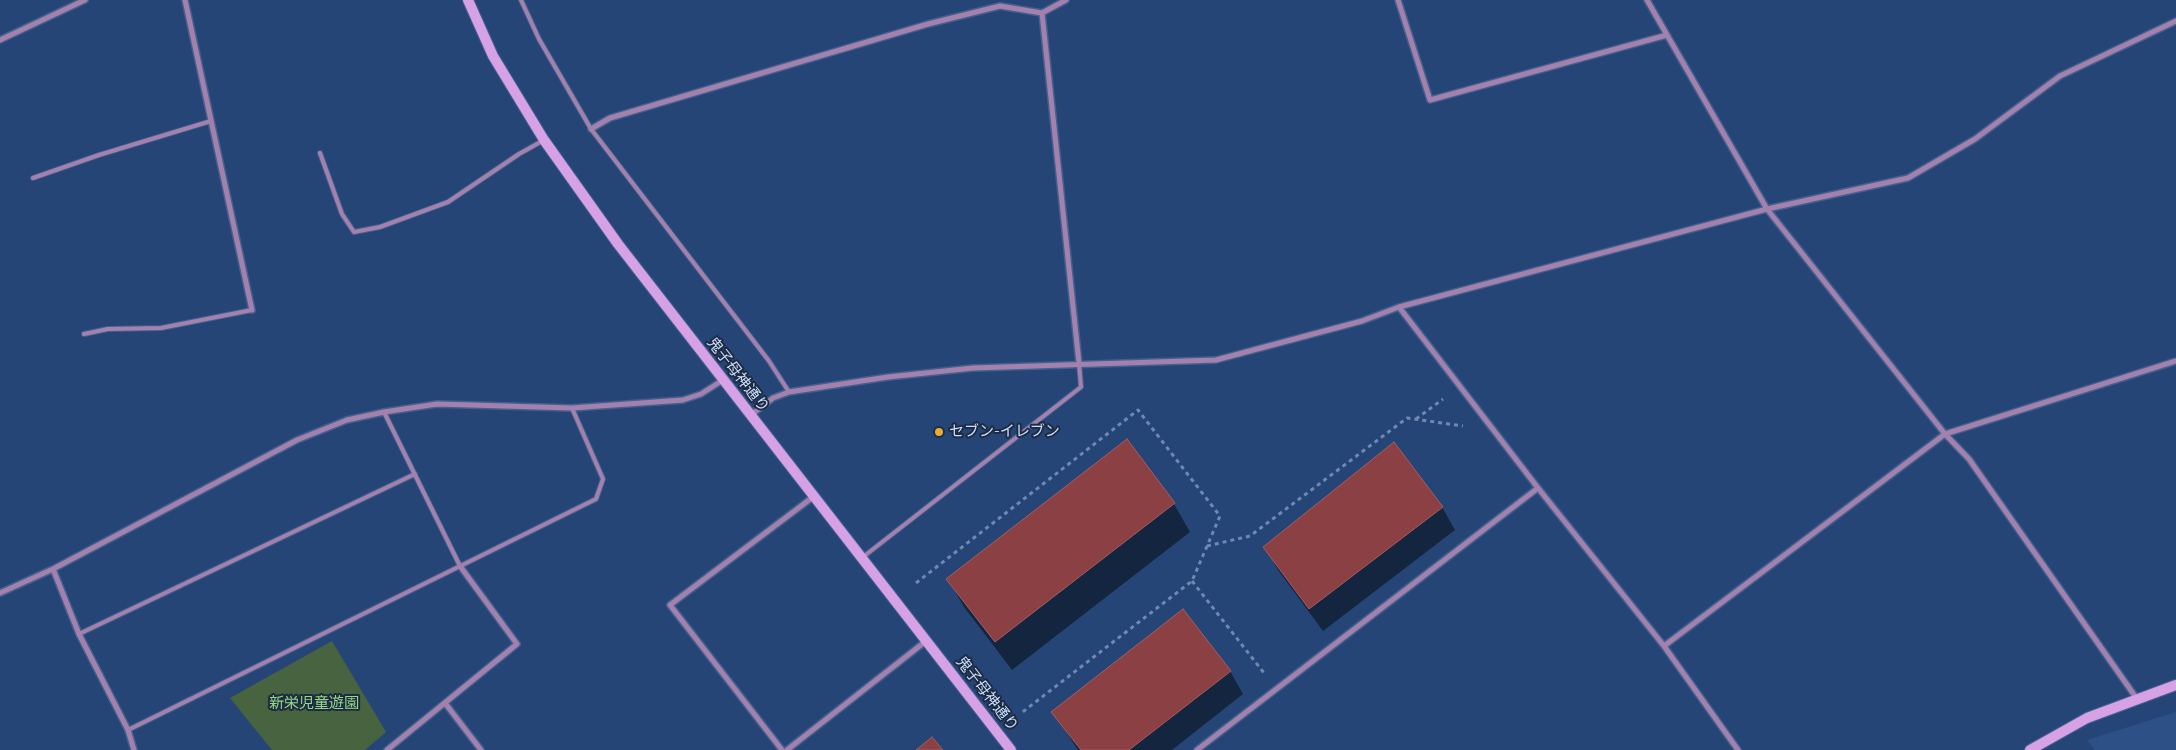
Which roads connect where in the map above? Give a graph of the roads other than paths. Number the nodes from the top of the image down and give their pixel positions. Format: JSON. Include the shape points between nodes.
{"nodes":[{"id":1,"x":85,"y":0,"type":"edge"},
{"id":2,"x":185,"y":0,"type":"edge"},
{"id":3,"x":468,"y":0,"type":"edge"},
{"id":4,"x":521,"y":0,"type":"edge"},
{"id":5,"x":1066,"y":0,"type":"edge"},
{"id":6,"x":1398,"y":0,"type":"edge"},
{"id":7,"x":1647,"y":0,"type":"edge"},
{"id":8,"x":1042,"y":13,"type":"junction"},
{"id":9,"x":2176,"y":20,"type":"edge"},
{"id":10,"x":1667,"y":36,"type":"junction"},
{"id":11,"x":0,"y":40,"type":"edge"},
{"id":12,"x":211,"y":121,"type":"junction"},
{"id":13,"x":591,"y":129,"type":"junction"},
{"id":14,"x":544,"y":140,"type":"junction"},
{"id":15,"x":320,"y":153,"type":"dead end"},
{"id":16,"x":33,"y":178,"type":"dead end"},
{"id":17,"x":1767,"y":209,"type":"junction"},
{"id":18,"x":1398,"y":307,"type":"junction"},
{"id":19,"x":252,"y":310,"type":"joint"},
{"id":20,"x":84,"y":334,"type":"dead end"},
{"id":21,"x":2176,"y":361,"type":"edge"},
{"id":22,"x":1079,"y":363,"type":"junction"},
{"id":23,"x":723,"y":380,"type":"junction"},
{"id":24,"x":789,"y":392,"type":"junction"},
{"id":25,"x":572,"y":408,"type":"junction"},
{"id":26,"x":384,"y":412,"type":"junction"},
{"id":27,"x":750,"y":415,"type":"junction"},
{"id":28,"x":1945,"y":434,"type":"junction"},
{"id":29,"x":415,"y":474,"type":"junction"},
{"id":30,"x":1538,"y":488,"type":"junction"},
{"id":31,"x":813,"y":497,"type":"junction"},
{"id":32,"x":861,"y":558,"type":"junction"},
{"id":33,"x":460,"y":566,"type":"junction"},
{"id":34,"x":53,"y":569,"type":"junction"},
{"id":35,"x":0,"y":593,"type":"edge"},
{"id":36,"x":79,"y":634,"type":"junction"},
{"id":37,"x":927,"y":641,"type":"junction"},
{"id":38,"x":1664,"y":646,"type":"junction"},
{"id":39,"x":2176,"y":685,"type":"edge"},
{"id":40,"x":2137,"y":699,"type":"junction"},
{"id":41,"x":445,"y":703,"type":"junction"},
{"id":42,"x":128,"y":730,"type":"junction"},
{"id":43,"x":134,"y":750,"type":"edge"},
{"id":44,"x":387,"y":750,"type":"edge"},
{"id":45,"x":481,"y":750,"type":"edge"},
{"id":46,"x":782,"y":750,"type":"edge"},
{"id":47,"x":787,"y":750,"type":"edge"},
{"id":48,"x":1011,"y":750,"type":"edge"},
{"id":49,"x":1197,"y":750,"type":"edge"},
{"id":50,"x":1738,"y":750,"type":"edge"},
{"id":51,"x":2030,"y":750,"type":"edge"}],
"edges":[{"from":1,"to":11,"type":"street"},
{"from":2,"to":12,"type":"street"},
{"from":3,"to":14,"type":"street","name":"鬼子母神通り","via":[[493,56]]},
{"from":4,"to":13,"type":"lane","via":[[539,39]]},
{"from":5,"to":8,"type":"street"},
{"from":6,"to":10,"type":"street","via":[[1430,100]]},
{"from":7,"to":10,"type":"street"},
{"from":8,"to":13,"type":"street","via":[[1000,6],[946,19],[610,118]]},
{"from":8,"to":22,"type":"street"},
{"from":9,"to":17,"type":"street","via":[[2060,76],[1975,139],[1908,178]]},
{"from":10,"to":17,"type":"street"},
{"from":12,"to":16,"type":"lane"},
{"from":12,"to":19,"type":"street"},
{"from":13,"to":24,"type":"lane","via":[[769,361]]},
{"from":14,"to":15,"type":"lane","via":[[448,202],[380,227],[354,232],[342,214]]},
{"from":14,"to":23,"type":"street","name":"鬼子母神通り","via":[[618,244]]},
{"from":17,"to":18,"type":"street"},
{"from":17,"to":28,"type":"street"},
{"from":18,"to":22,"type":"street","via":[[1362,321],[1216,360]]},
{"from":18,"to":30,"type":"street"},
{"from":19,"to":20,"type":"lane","via":[[161,328],[108,329]]},
{"from":21,"to":28,"type":"street"},
{"from":22,"to":24,"type":"street","via":[[973,368]]},
{"from":22,"to":32,"type":"lane","via":[[1081,387]]},
{"from":23,"to":25,"type":"street","via":[[701,394],[683,400]]},
{"from":23,"to":27,"type":"street","name":"鬼子母神通り"},
{"from":24,"to":27,"type":"street","via":[[773,398]]},
{"from":25,"to":26,"type":"street","via":[[437,404]]},
{"from":25,"to":33,"type":"lane","via":[[603,479],[596,499]]},
{"from":26,"to":29,"type":"lane"},
{"from":26,"to":34,"type":"street","via":[[347,420],[297,440]]},
{"from":27,"to":31,"type":"street","name":"鬼子母神通り"},
{"from":28,"to":38,"type":"street"},
{"from":28,"to":40,"type":"street","via":[[1970,459]]},
{"from":29,"to":33,"type":"lane"},
{"from":29,"to":36,"type":"lane"},
{"from":30,"to":38,"type":"street"},
{"from":30,"to":49,"type":"street"},
{"from":31,"to":32,"type":"street","name":"鬼子母神通り"},
{"from":31,"to":46,"type":"street","via":[[670,605]]},
{"from":32,"to":37,"type":"street","name":"鬼子母神通り"},
{"from":33,"to":41,"type":"street","via":[[517,644]]},
{"from":33,"to":42,"type":"lane"},
{"from":34,"to":35,"type":"street"},
{"from":34,"to":36,"type":"street"},
{"from":36,"to":42,"type":"street"},
{"from":37,"to":47,"type":"street"},
{"from":37,"to":48,"type":"street","name":"鬼子母神通り"},
{"from":38,"to":50,"type":"street"},
{"from":39,"to":40,"type":"street"},
{"from":40,"to":51,"type":"street","via":[[2087,718]]},
{"from":41,"to":44,"type":"street"},
{"from":41,"to":45,"type":"street"},
{"from":42,"to":43,"type":"street"}]}
